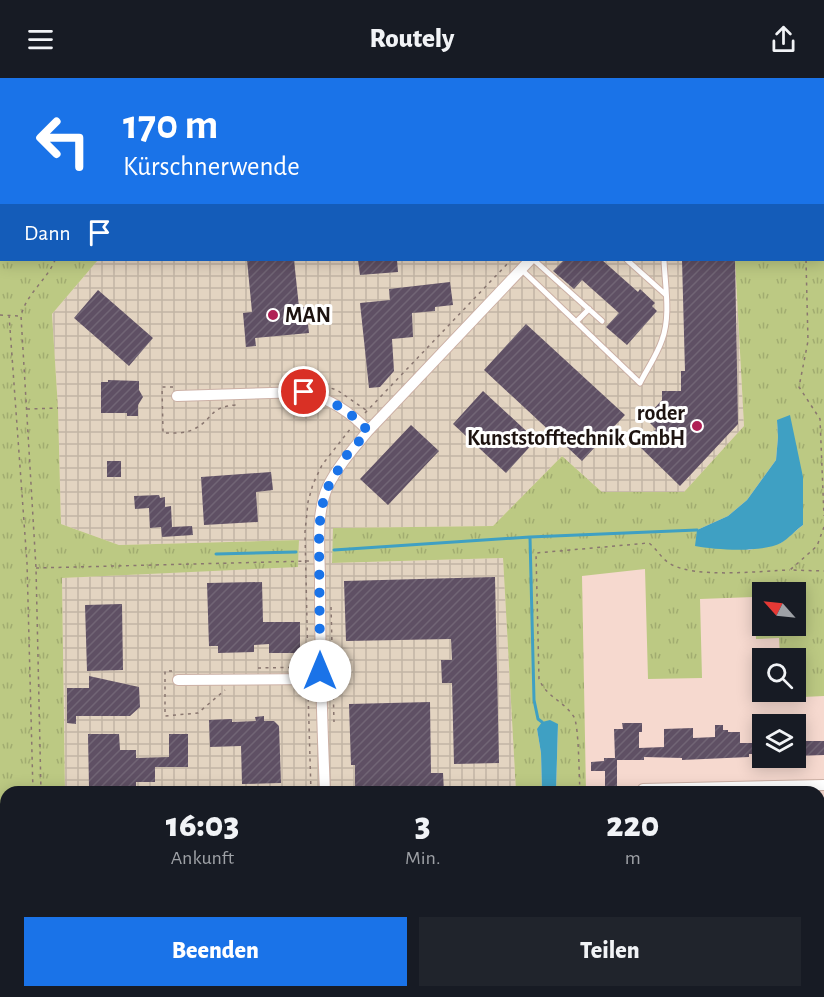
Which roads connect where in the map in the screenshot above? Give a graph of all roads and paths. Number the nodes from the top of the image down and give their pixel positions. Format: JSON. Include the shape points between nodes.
{"nodes":[{"id":1,"x":54,"y":261,"type":"edge"},
{"id":2,"x":509,"y":261,"type":"edge"},
{"id":3,"x":531,"y":261,"type":"edge"},
{"id":4,"x":533,"y":261,"type":"edge"},
{"id":5,"x":628,"y":261,"type":"edge"},
{"id":6,"x":664,"y":261,"type":"edge"},
{"id":7,"x":806,"y":261,"type":"edge"},
{"id":8,"x":521,"y":269,"type":"junction"},
{"id":9,"x":666,"y":295,"type":"junction"},
{"id":10,"x":589,"y":309,"type":"junction"},
{"id":11,"x":0,"y":315,"type":"edge"},
{"id":12,"x":9,"y":315,"type":"junction"},
{"id":13,"x":21,"y":316,"type":"junction"},
{"id":14,"x":577,"y":321,"type":"junction"},
{"id":15,"x":602,"y":321,"type":"dead end"},
{"id":16,"x":177,"y":396,"type":"dead end"},
{"id":17,"x":58,"y":408,"type":"dead end"},
{"id":18,"x":27,"y":409,"type":"junction"},
{"id":19,"x":358,"y":420,"type":"junction"},
{"id":20,"x":368,"y":431,"type":"junction"},
{"id":21,"x":824,"y":516,"type":"edge"},
{"id":22,"x":824,"y":527,"type":"edge"},
{"id":23,"x":320,"y":560,"type":"junction"},
{"id":24,"x":305,"y":561,"type":"junction"},
{"id":25,"x":36,"y":568,"type":"junction"},
{"id":26,"x":790,"y":570,"type":"junction"},
{"id":27,"x":824,"y":571,"type":"edge"},
{"id":28,"x":331,"y":603,"type":"dead end"},
{"id":29,"x":308,"y":679,"type":"junction"},
{"id":30,"x":320,"y":679,"type":"junction"},
{"id":31,"x":178,"y":680,"type":"dead end"},
{"id":32,"x":334,"y":732,"type":"dead end"},
{"id":33,"x":824,"y":785,"type":"edge"},
{"id":34,"x":33,"y":786,"type":"edge"},
{"id":35,"x":41,"y":786,"type":"edge"},
{"id":36,"x":311,"y":786,"type":"edge"},
{"id":37,"x":325,"y":786,"type":"edge"},
{"id":38,"x":580,"y":786,"type":"edge"},
{"id":39,"x":779,"y":786,"type":"edge"}],
"edges":[{"from":1,"to":13,"type":"path","via":[[23,306]]},
{"from":2,"to":19,"type":"path"},
{"from":3,"to":8,"type":"street"},
{"from":4,"to":10,"type":"lane"},
{"from":5,"to":9,"type":"lane"},
{"from":6,"to":9,"type":"lane"},
{"from":7,"to":21,"type":"path","via":[[808,341],[799,387],[820,419]]},
{"from":8,"to":14,"type":"lane"},
{"from":8,"to":20,"type":"street"},
{"from":9,"to":14,"type":"lane","via":[[662,341],[640,383]]},
{"from":10,"to":14,"type":"lane"},
{"from":10,"to":15,"type":"lane"},
{"from":11,"to":12,"type":"path"},
{"from":12,"to":13,"type":"path"},
{"from":12,"to":34,"type":"path","via":[[27,563]]},
{"from":13,"to":18,"type":"path"},
{"from":16,"to":19,"type":"street","via":[[304,392],[338,404]]},
{"from":17,"to":18,"type":"path"},
{"from":18,"to":25,"type":"path"},
{"from":19,"to":20,"type":"street"},
{"from":19,"to":24,"type":"path","via":[[322,465],[313,484],[308,502]]},
{"from":20,"to":23,"type":"street","via":[[347,455],[328,487],[321,509]]},
{"from":22,"to":26,"type":"path","via":[[817,546]]},
{"from":23,"to":24,"type":"path"},
{"from":23,"to":30,"type":"street"},
{"from":24,"to":25,"type":"path"},
{"from":24,"to":29,"type":"path"},
{"from":25,"to":35,"type":"path"},
{"from":26,"to":27,"type":"path"},
{"from":26,"to":38,"type":"path","via":[[700,572],[668,562],[649,543],[536,553],[539,679],[543,690],[575,719]]},
{"from":28,"to":32,"type":"path"},
{"from":29,"to":30,"type":"street"},
{"from":29,"to":31,"type":"street"},
{"from":29,"to":36,"type":"path"},
{"from":30,"to":37,"type":"street"},
{"from":33,"to":39,"type":"street"}]}
